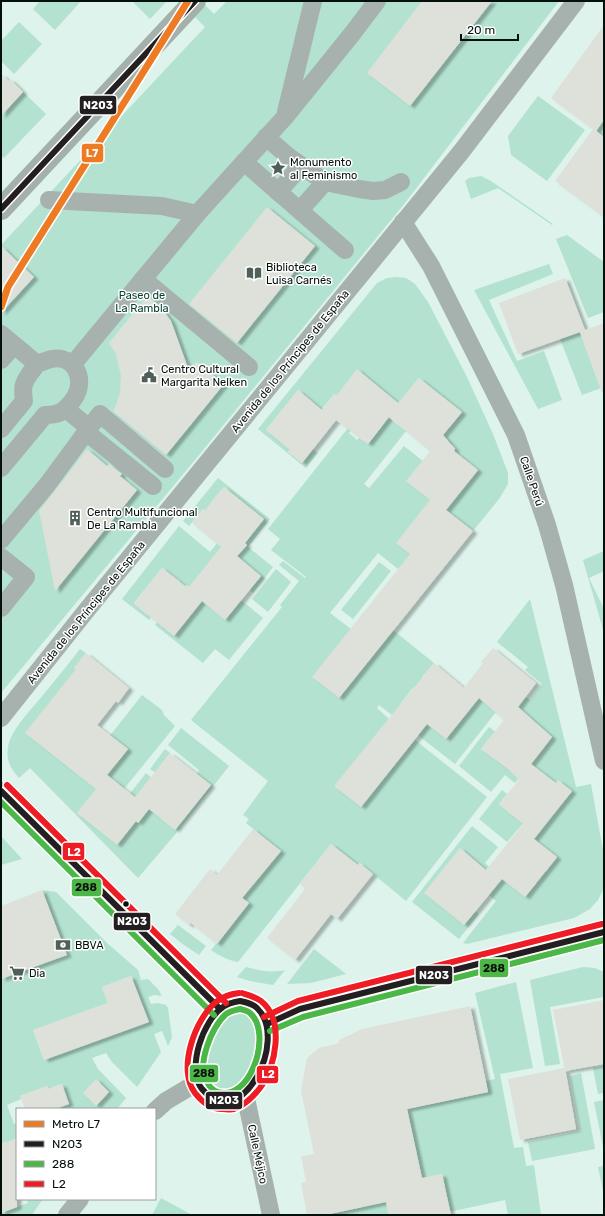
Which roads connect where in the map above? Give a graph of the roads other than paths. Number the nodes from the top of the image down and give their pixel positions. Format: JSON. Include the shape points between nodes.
{"nodes":[{"id":1,"x":196,"y":1,"type":"edge"},
{"id":2,"x":313,"y":1,"type":"edge"},
{"id":3,"x":377,"y":1,"type":"edge"},
{"id":4,"x":576,"y":1,"type":"edge"},
{"id":5,"x":285,"y":117,"type":"junction"},
{"id":6,"x":266,"y":137,"type":"junction"},
{"id":7,"x":244,"y":162,"type":"junction"},
{"id":8,"x":301,"y":166,"type":"junction"},
{"id":9,"x":324,"y":182,"type":"junction"},
{"id":10,"x":401,"y":182,"type":"dead end"},
{"id":11,"x":278,"y":192,"type":"junction"},
{"id":12,"x":49,"y":200,"type":"dead end"},
{"id":13,"x":1,"y":209,"type":"edge"},
{"id":14,"x":300,"y":210,"type":"junction"},
{"id":15,"x":197,"y":214,"type":"junction"},
{"id":16,"x":403,"y":222,"type":"junction"},
{"id":17,"x":345,"y":250,"type":"dead end"},
{"id":18,"x":143,"y":279,"type":"junction"},
{"id":19,"x":7,"y":340,"type":"edge"},
{"id":20,"x":1,"y":360,"type":"edge"},
{"id":21,"x":37,"y":364,"type":"junction"},
{"id":22,"x":73,"y":364,"type":"junction"},
{"id":23,"x":249,"y":367,"type":"dead end"},
{"id":24,"x":66,"y":409,"type":"junction"},
{"id":25,"x":1,"y":429,"type":"edge"},
{"id":26,"x":88,"y":430,"type":"junction"},
{"id":27,"x":1,"y":468,"type":"edge"},
{"id":28,"x":166,"y":469,"type":"dead end"},
{"id":29,"x":153,"y":486,"type":"dead end"},
{"id":30,"x":1,"y":540,"type":"edge"},
{"id":31,"x":1,"y":557,"type":"edge"},
{"id":32,"x":1,"y":608,"type":"edge"},
{"id":33,"x":1,"y":718,"type":"edge"},
{"id":34,"x":604,"y":761,"type":"edge"},
{"id":35,"x":1,"y":791,"type":"edge"},
{"id":36,"x":604,"y":932,"type":"edge"},
{"id":37,"x":220,"y":1009,"type":"junction"},
{"id":38,"x":267,"y":1024,"type":"junction"},
{"id":39,"x":198,"y":1082,"type":"junction"},
{"id":40,"x":245,"y":1094,"type":"junction"},
{"id":41,"x":156,"y":1110,"type":"edge"},
{"id":42,"x":79,"y":1200,"type":"edge"},
{"id":43,"x":67,"y":1215,"type":"edge"},
{"id":44,"x":271,"y":1215,"type":"edge"}],
"edges":[{"from":1,"to":13,"type":"street"},
{"from":2,"to":5,"type":"street"},
{"from":3,"to":5,"type":"street"},
{"from":4,"to":16,"type":"street","name":"Avenida de los Príncipes de España","via":[[461,152]]},
{"from":5,"to":6,"type":"street"},
{"from":6,"to":7,"type":"street"},
{"from":6,"to":8,"type":"street"},
{"from":7,"to":11,"type":"street"},
{"from":7,"to":15,"type":"street"},
{"from":8,"to":9,"type":"street"},
{"from":8,"to":11,"type":"street"},
{"from":9,"to":10,"type":"street","via":[[372,191],[385,190]]},
{"from":9,"to":14,"type":"street"},
{"from":11,"to":14,"type":"street"},
{"from":12,"to":15,"type":"street","via":[[162,206]]},
{"from":14,"to":17,"type":"street"},
{"from":15,"to":18,"type":"street"},
{"from":16,"to":33,"type":"street","name":"Avenida de los Príncipes de España"},
{"from":16,"to":34,"type":"street","name":"Calle Perú","via":[[431,266],[516,435],[539,500],[564,585]]},
{"from":18,"to":22,"type":"street"},
{"from":18,"to":23,"type":"street"},
{"from":19,"to":20,"type":"street"},
{"from":19,"to":21,"type":"street"},
{"from":21,"to":22,"type":"street","via":[[57,359]]},
{"from":21,"to":25,"type":"street","via":[[25,379],[22,389],[24,400]]},
{"from":22,"to":24,"type":"street","via":[[78,370],[79,387]]},
{"from":24,"to":26,"type":"street"},
{"from":24,"to":27,"type":"street","via":[[56,415],[45,415]]},
{"from":26,"to":28,"type":"street","via":[[100,414]]},
{"from":26,"to":29,"type":"street"},
{"from":26,"to":30,"type":"street"},
{"from":31,"to":32,"type":"street","via":[[26,577]]},
{"from":35,"to":37,"type":"street"},
{"from":36,"to":38,"type":"street","via":[[300,1009]]},
{"from":37,"to":38,"type":"street","via":[[234,1002],[245,1002],[256,1006]]},
{"from":37,"to":39,"type":"street","via":[[201,1040],[196,1059]]},
{"from":38,"to":40,"type":"street","via":[[268,1043],[265,1059],[258,1076]]},
{"from":39,"to":40,"type":"street","via":[[211,1099],[220,1102],[228,1102]]},
{"from":39,"to":41,"type":"street"},
{"from":40,"to":44,"type":"street","name":"Calle Méjico"},
{"from":42,"to":43,"type":"street"}]}
